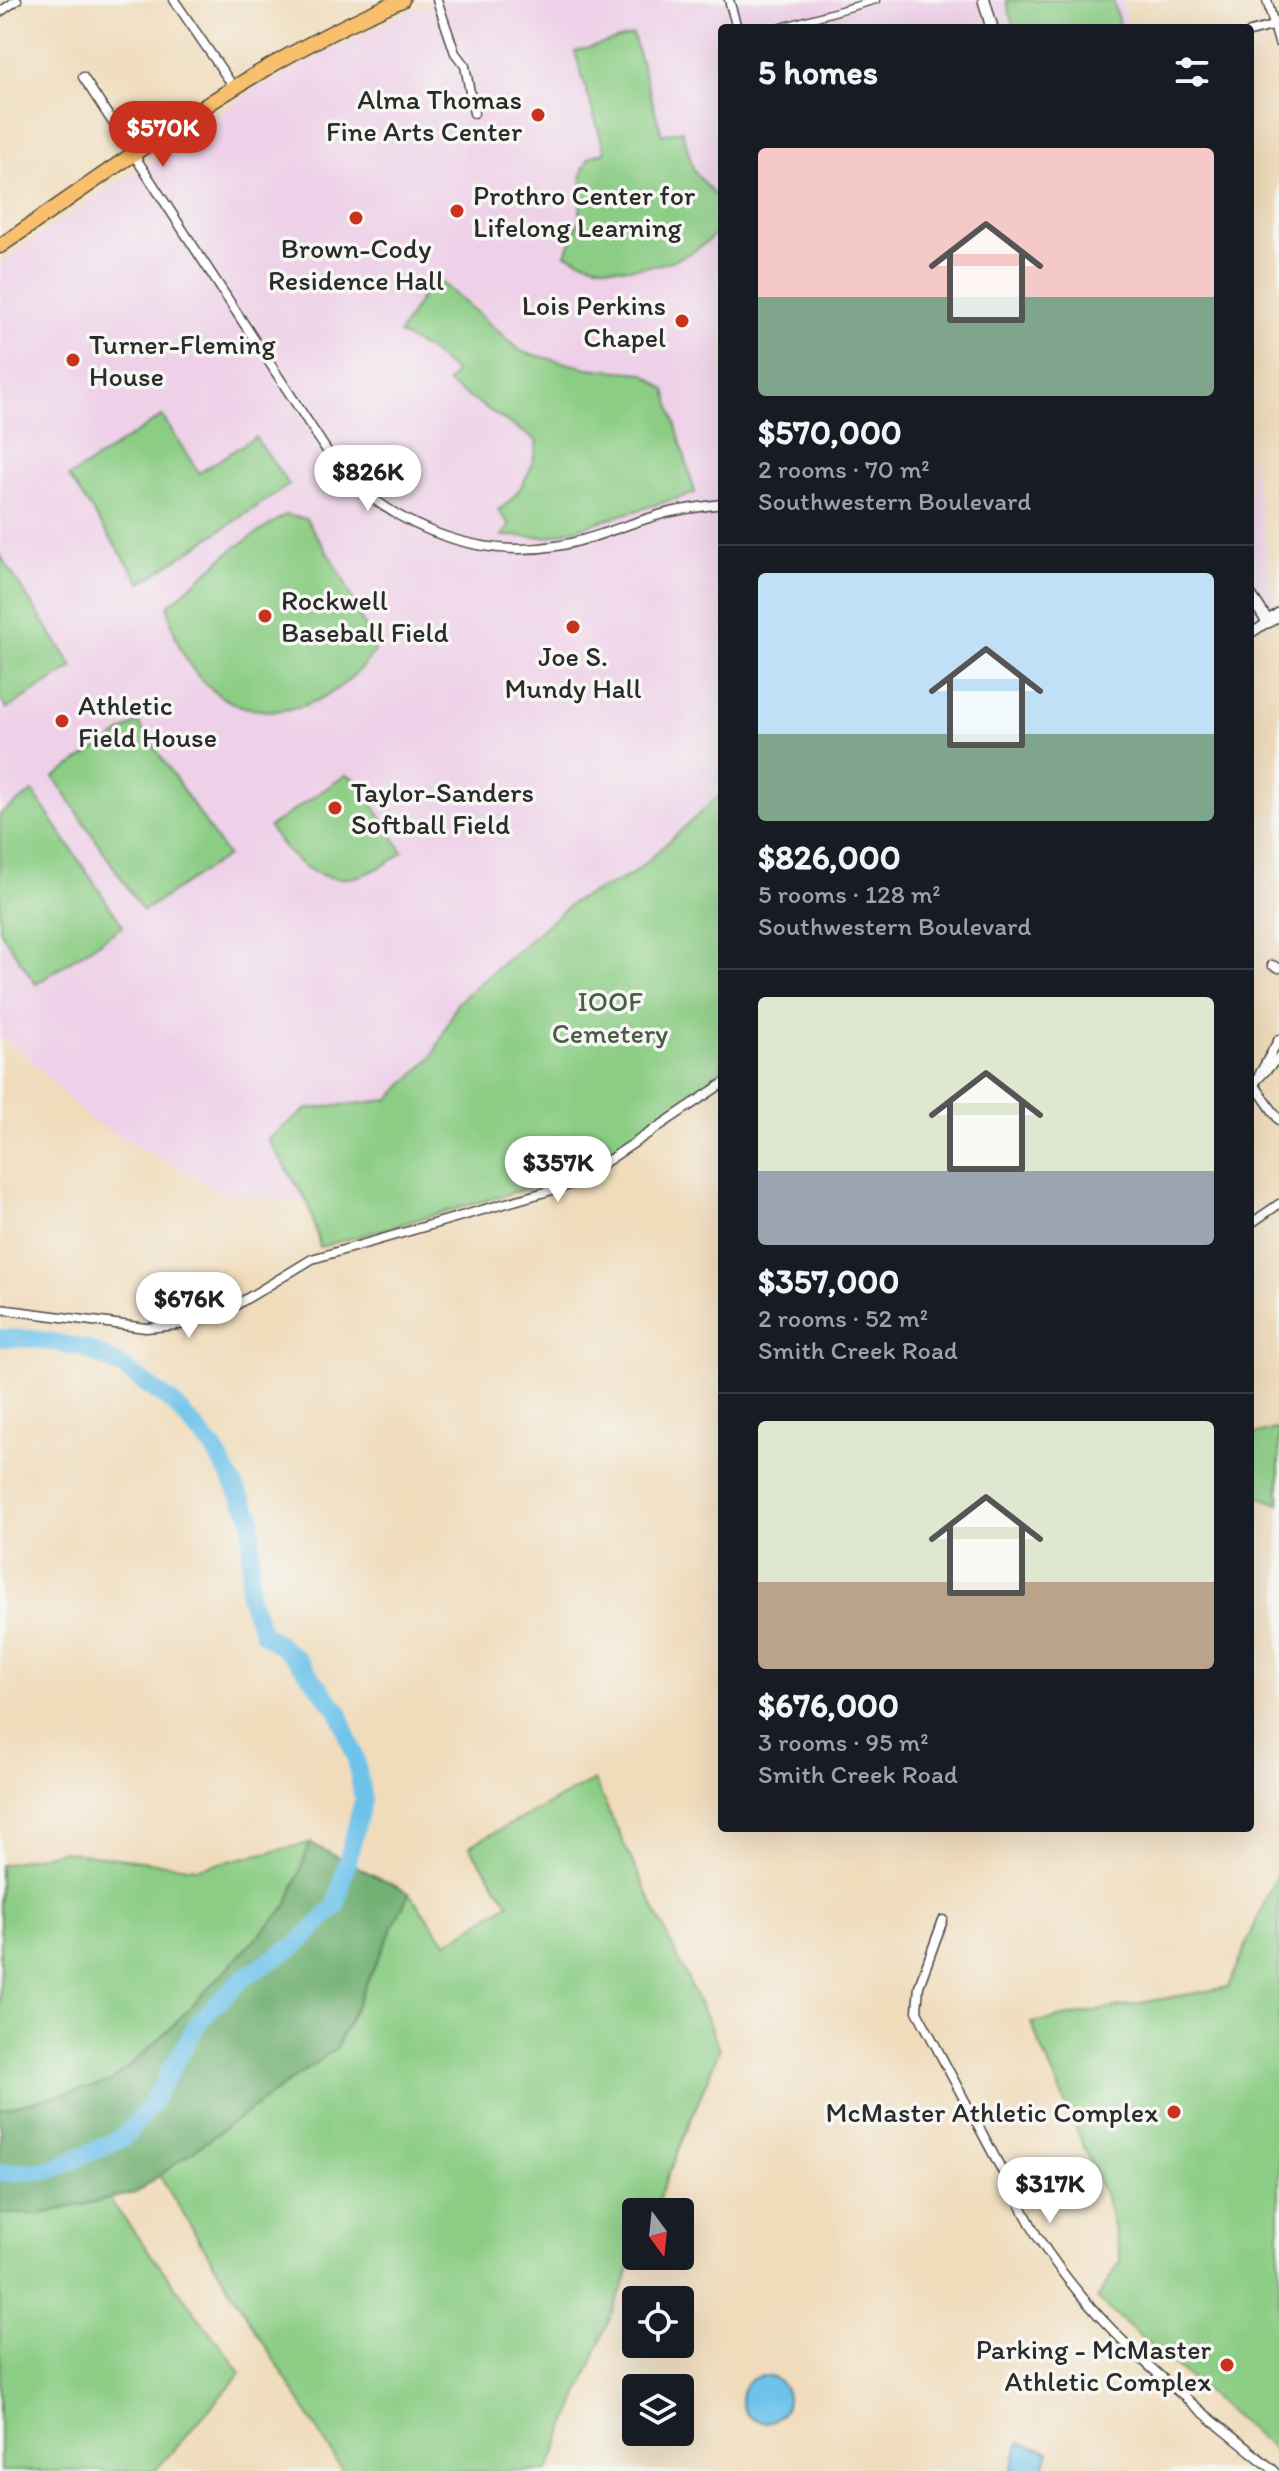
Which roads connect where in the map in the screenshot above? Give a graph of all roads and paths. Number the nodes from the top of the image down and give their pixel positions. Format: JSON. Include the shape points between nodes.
{"nodes":[{"id":1,"x":17,"y":0,"type":"edge"},
{"id":2,"x":174,"y":0,"type":"edge"},
{"id":3,"x":402,"y":0,"type":"edge"},
{"id":4,"x":437,"y":0,"type":"edge"},
{"id":5,"x":729,"y":0,"type":"edge"},
{"id":6,"x":876,"y":0,"type":"edge"},
{"id":7,"x":984,"y":0,"type":"edge"},
{"id":8,"x":1267,"y":0,"type":"edge"},
{"id":9,"x":0,"y":12,"type":"edge"},
{"id":10,"x":736,"y":24,"type":"edge"},
{"id":11,"x":792,"y":24,"type":"edge"},
{"id":12,"x":991,"y":24,"type":"edge"},
{"id":13,"x":1276,"y":24,"type":"edge"},
{"id":14,"x":1254,"y":31,"type":"edge"},
{"id":15,"x":1279,"y":43,"type":"edge"},
{"id":16,"x":83,"y":77,"type":"dead end"},
{"id":17,"x":233,"y":86,"type":"junction"},
{"id":18,"x":474,"y":113,"type":"dead end"},
{"id":19,"x":133,"y":153,"type":"junction"},
{"id":20,"x":0,"y":246,"type":"edge"},
{"id":21,"x":718,"y":505,"type":"edge"},
{"id":22,"x":1254,"y":601,"type":"edge"},
{"id":23,"x":1279,"y":614,"type":"edge"},
{"id":24,"x":1268,"y":622,"type":"junction"},
{"id":25,"x":1254,"y":631,"type":"edge"},
{"id":26,"x":1279,"y":1039,"type":"edge"},
{"id":27,"x":1279,"y":1057,"type":"edge"},
{"id":28,"x":1254,"y":1083,"type":"edge"},
{"id":29,"x":1254,"y":1084,"type":"edge"},
{"id":30,"x":718,"y":1087,"type":"edge"},
{"id":31,"x":1254,"y":1089,"type":"edge"},
{"id":32,"x":1279,"y":1120,"type":"edge"},
{"id":33,"x":1279,"y":1204,"type":"edge"},
{"id":34,"x":1254,"y":1221,"type":"edge"},
{"id":35,"x":0,"y":1309,"type":"edge"},
{"id":36,"x":943,"y":1920,"type":"dead end"},
{"id":37,"x":1275,"y":2471,"type":"edge"}],
"edges":[{"from":1,"to":9,"type":"street"},
{"from":2,"to":17,"type":"street"},
{"from":3,"to":17,"type":"main road","via":[[321,36]]},
{"from":4,"to":18,"type":"street","via":[[455,53],[465,66]]},
{"from":5,"to":10,"type":"street"},
{"from":6,"to":11,"type":"street"},
{"from":7,"to":12,"type":"street"},
{"from":8,"to":13,"type":"street"},
{"from":13,"to":14,"type":"street"},
{"from":13,"to":15,"type":"street"},
{"from":16,"to":19,"type":"street"},
{"from":17,"to":19,"type":"main road"},
{"from":19,"to":20,"type":"main road"},
{"from":19,"to":21,"type":"street","via":[[336,463],[348,478],[406,519],[450,539],[528,550]]},
{"from":22,"to":24,"type":"street"},
{"from":23,"to":24,"type":"street"},
{"from":24,"to":25,"type":"street"},
{"from":26,"to":28,"type":"street"},
{"from":27,"to":29,"type":"street"},
{"from":30,"to":35,"type":"street","via":[[573,1184],[312,1259],[233,1307],[188,1324],[146,1328]]},
{"from":31,"to":32,"type":"street"},
{"from":33,"to":34,"type":"street"},
{"from":36,"to":37,"type":"street","via":[[919,1986],[917,2011],[1037,2236],[1109,2329]]}]}
